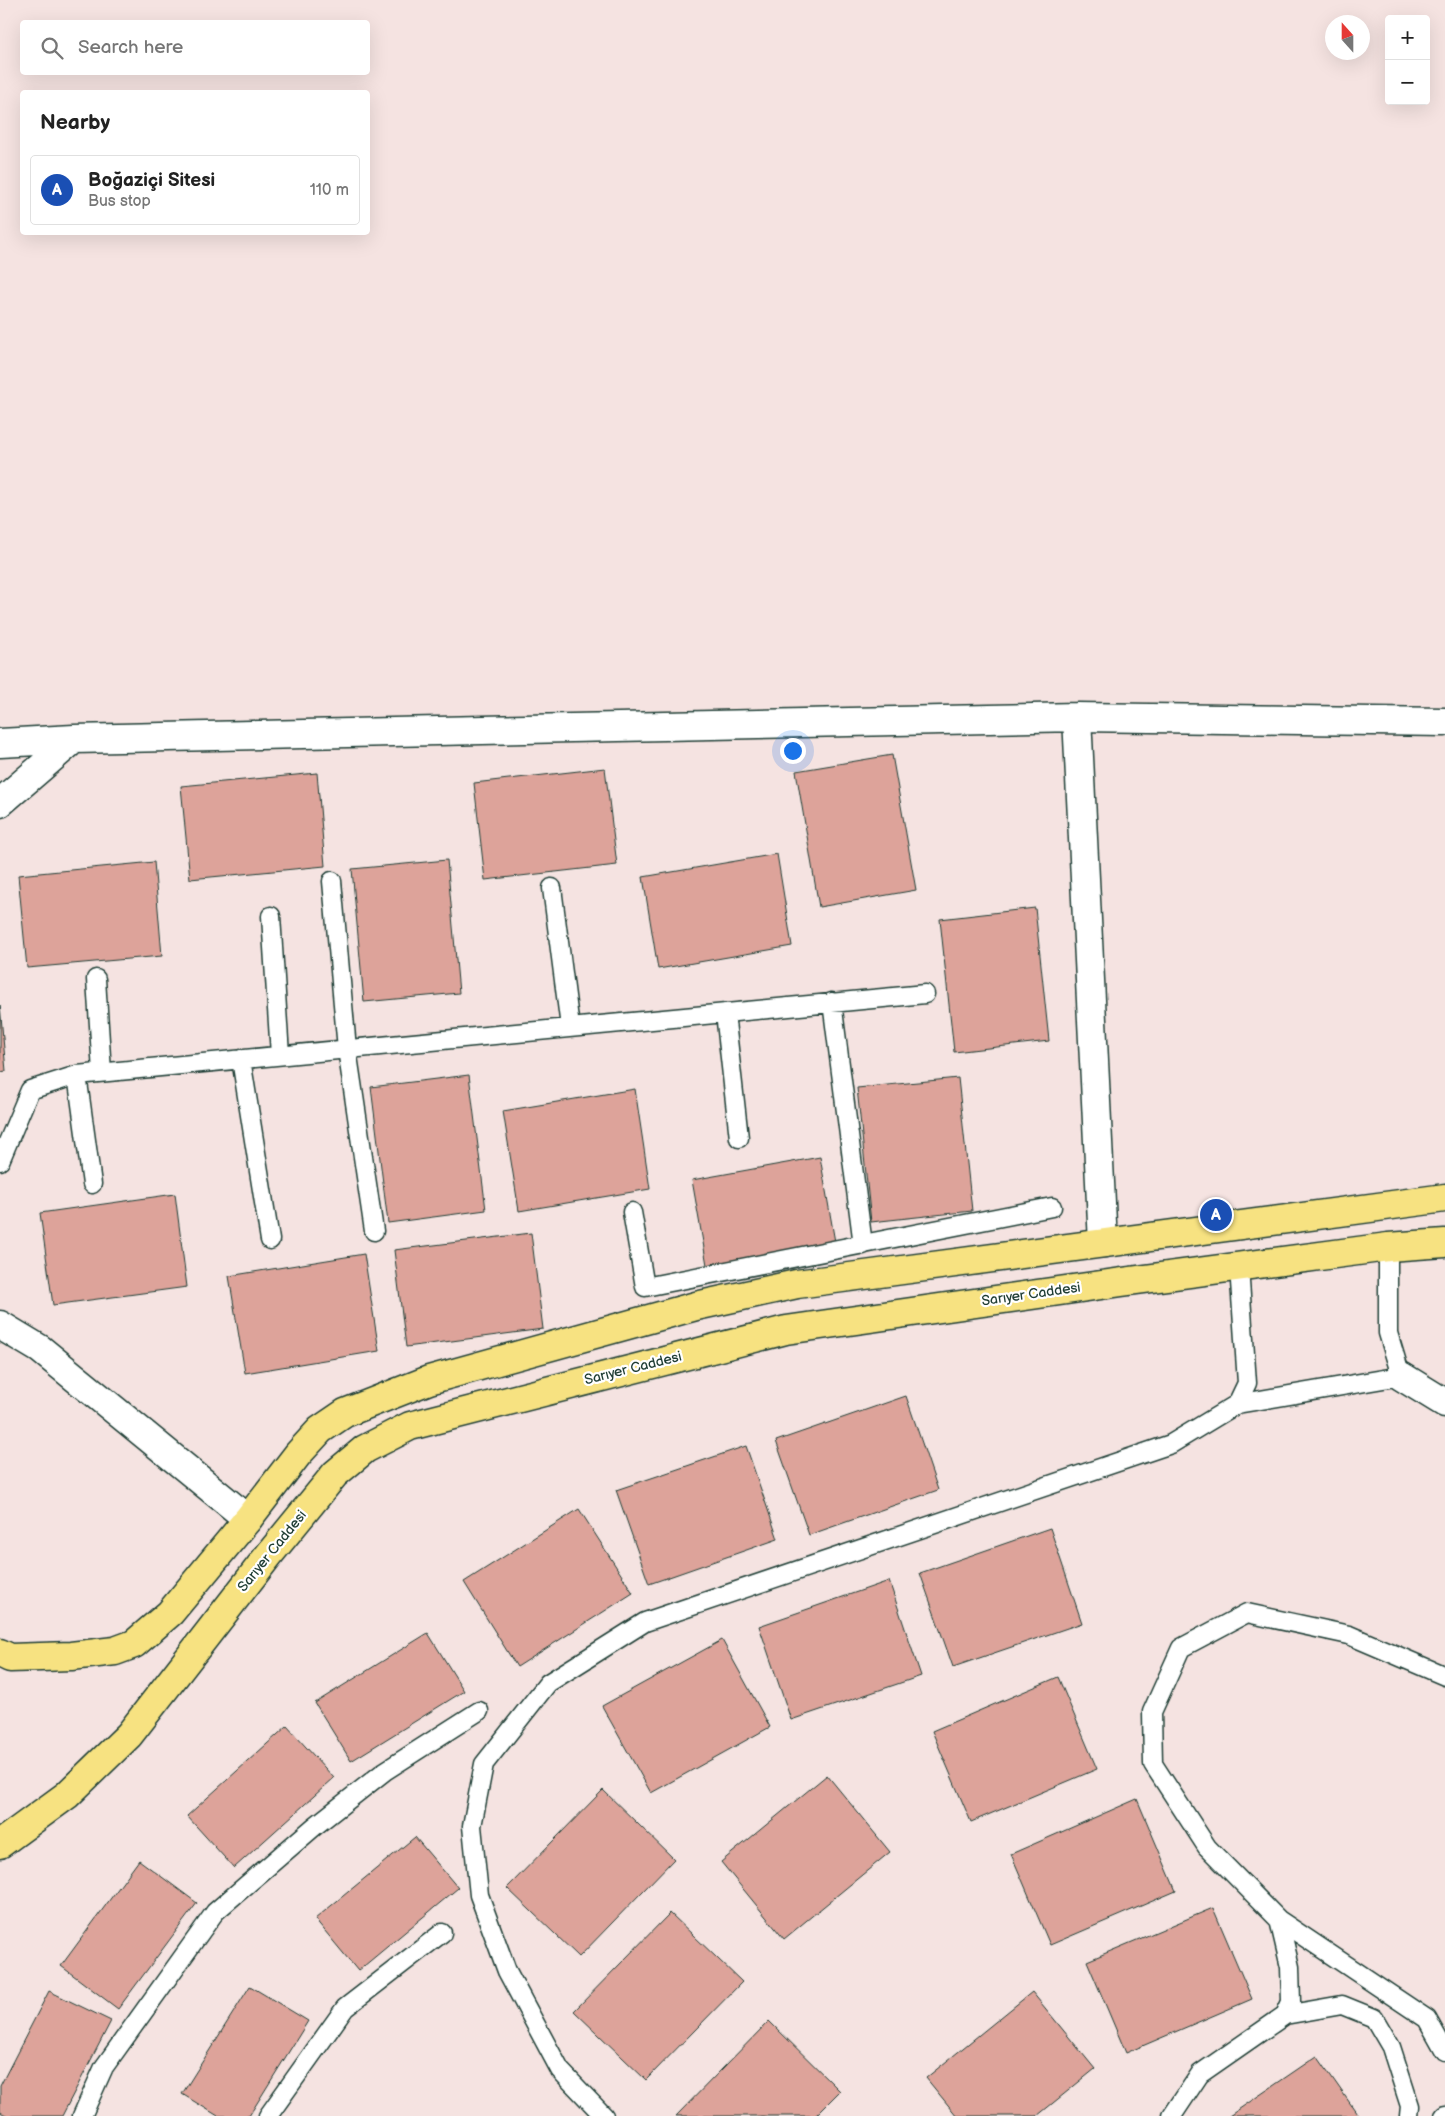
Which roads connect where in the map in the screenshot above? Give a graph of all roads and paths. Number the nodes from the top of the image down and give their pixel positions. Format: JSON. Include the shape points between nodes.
{"nodes":[{"id":1,"x":1077,"y":717,"type":"junction"},
{"id":2,"x":1445,"y":722,"type":"edge"},
{"id":3,"x":74,"y":740,"type":"junction"},
{"id":4,"x":0,"y":743,"type":"edge"},
{"id":5,"x":0,"y":803,"type":"edge"},
{"id":6,"x":332,"y":881,"type":"dead end"},
{"id":7,"x":552,"y":888,"type":"dead end"},
{"id":8,"x":271,"y":916,"type":"dead end"},
{"id":9,"x":96,"y":979,"type":"dead end"},
{"id":10,"x":925,"y":994,"type":"dead end"},
{"id":11,"x":832,"y":1002,"type":"junction"},
{"id":12,"x":725,"y":1013,"type":"junction"},
{"id":13,"x":570,"y":1027,"type":"junction"},
{"id":14,"x":348,"y":1049,"type":"junction"},
{"id":15,"x":280,"y":1055,"type":"junction"},
{"id":16,"x":241,"y":1058,"type":"junction"},
{"id":17,"x":102,"y":1072,"type":"junction"},
{"id":18,"x":77,"y":1075,"type":"junction"},
{"id":19,"x":739,"y":1138,"type":"dead end"},
{"id":20,"x":0,"y":1161,"type":"edge"},
{"id":21,"x":92,"y":1184,"type":"dead end"},
{"id":22,"x":1445,"y":1198,"type":"edge"},
{"id":23,"x":1052,"y":1207,"type":"dead end"},
{"id":24,"x":632,"y":1212,"type":"dead end"},
{"id":25,"x":374,"y":1231,"type":"dead end"},
{"id":26,"x":270,"y":1240,"type":"dead end"},
{"id":27,"x":1104,"y":1243,"type":"junction"},
{"id":28,"x":1445,"y":1243,"type":"edge"},
{"id":29,"x":863,"y":1245,"type":"junction"},
{"id":30,"x":1388,"y":1247,"type":"junction"},
{"id":31,"x":1239,"y":1267,"type":"junction"},
{"id":32,"x":0,"y":1325,"type":"edge"},
{"id":33,"x":1400,"y":1376,"type":"junction"},
{"id":34,"x":1445,"y":1403,"type":"edge"},
{"id":35,"x":1236,"y":1404,"type":"junction"},
{"id":36,"x":248,"y":1519,"type":"junction"},
{"id":37,"x":0,"y":1653,"type":"edge"},
{"id":38,"x":1445,"y":1676,"type":"edge"},
{"id":39,"x":479,"y":1711,"type":"dead end"},
{"id":40,"x":0,"y":1844,"type":"edge"},
{"id":41,"x":1279,"y":1920,"type":"junction"},
{"id":42,"x":442,"y":1933,"type":"dead end"},
{"id":43,"x":1285,"y":2015,"type":"junction"},
{"id":44,"x":1445,"y":2051,"type":"edge"},
{"id":45,"x":82,"y":2116,"type":"edge"},
{"id":46,"x":268,"y":2116,"type":"edge"},
{"id":47,"x":604,"y":2116,"type":"edge"},
{"id":48,"x":1172,"y":2116,"type":"edge"},
{"id":49,"x":1408,"y":2116,"type":"edge"}],
"edges":[{"from":1,"to":2,"type":"street"},
{"from":1,"to":3,"type":"street"},
{"from":1,"to":27,"type":"street"},
{"from":3,"to":4,"type":"street"},
{"from":3,"to":5,"type":"street"},
{"from":6,"to":14,"type":"lane"},
{"from":7,"to":13,"type":"lane"},
{"from":8,"to":15,"type":"lane"},
{"from":9,"to":17,"type":"lane"},
{"from":10,"to":11,"type":"lane"},
{"from":11,"to":12,"type":"lane"},
{"from":11,"to":29,"type":"lane"},
{"from":12,"to":13,"type":"lane"},
{"from":12,"to":19,"type":"lane"},
{"from":13,"to":14,"type":"lane"},
{"from":14,"to":15,"type":"lane"},
{"from":14,"to":25,"type":"lane"},
{"from":15,"to":16,"type":"lane"},
{"from":16,"to":17,"type":"lane"},
{"from":16,"to":26,"type":"lane"},
{"from":17,"to":18,"type":"lane"},
{"from":18,"to":20,"type":"lane","via":[[30,1090]]},
{"from":18,"to":21,"type":"lane"},
{"from":22,"to":27,"type":"main road"},
{"from":23,"to":29,"type":"lane"},
{"from":24,"to":29,"type":"lane","via":[[645,1287]]},
{"from":27,"to":36,"type":"main road","via":[[797,1284],[696,1306],[429,1380],[345,1413],[320,1430]]},
{"from":28,"to":30,"type":"main road","name":"Sarıyer Caddesi"},
{"from":30,"to":31,"type":"main road","name":"Sarıyer Caddesi"},
{"from":30,"to":33,"type":"lane","via":[[1388,1333]]},
{"from":31,"to":35,"type":"lane","via":[[1247,1383]]},
{"from":31,"to":40,"type":"main road","name":"Sarıyer Caddesi","via":[[786,1330],[410,1426],[365,1449],[335,1474],[129,1735],[67,1795]]},
{"from":32,"to":36,"type":"street","via":[[40,1349]]},
{"from":33,"to":34,"type":"street"},
{"from":33,"to":35,"type":"lane"},
{"from":35,"to":47,"type":"lane","via":[[1171,1444],[645,1622],[548,1683],[484,1764],[472,1826],[478,1895],[507,1971],[560,2070]]},
{"from":36,"to":37,"type":"main road","via":[[170,1614],[134,1644],[115,1651],[71,1656],[10,1658]]},
{"from":38,"to":41,"type":"lane","via":[[1349,1635],[1247,1613],[1181,1648],[1152,1712],[1153,1764],[1207,1847]]},
{"from":39,"to":45,"type":"lane","via":[[385,1771],[215,1912],[104,2067]]},
{"from":41,"to":43,"type":"lane","via":[[1290,1967],[1292,2002]]},
{"from":41,"to":44,"type":"lane","via":[[1427,2019]]},
{"from":42,"to":46,"type":"lane","via":[[345,2008]]},
{"from":43,"to":48,"type":"lane","via":[[1200,2074]]},
{"from":43,"to":49,"type":"lane","via":[[1342,2005],[1374,2018],[1391,2047],[1410,2106]]}]}
